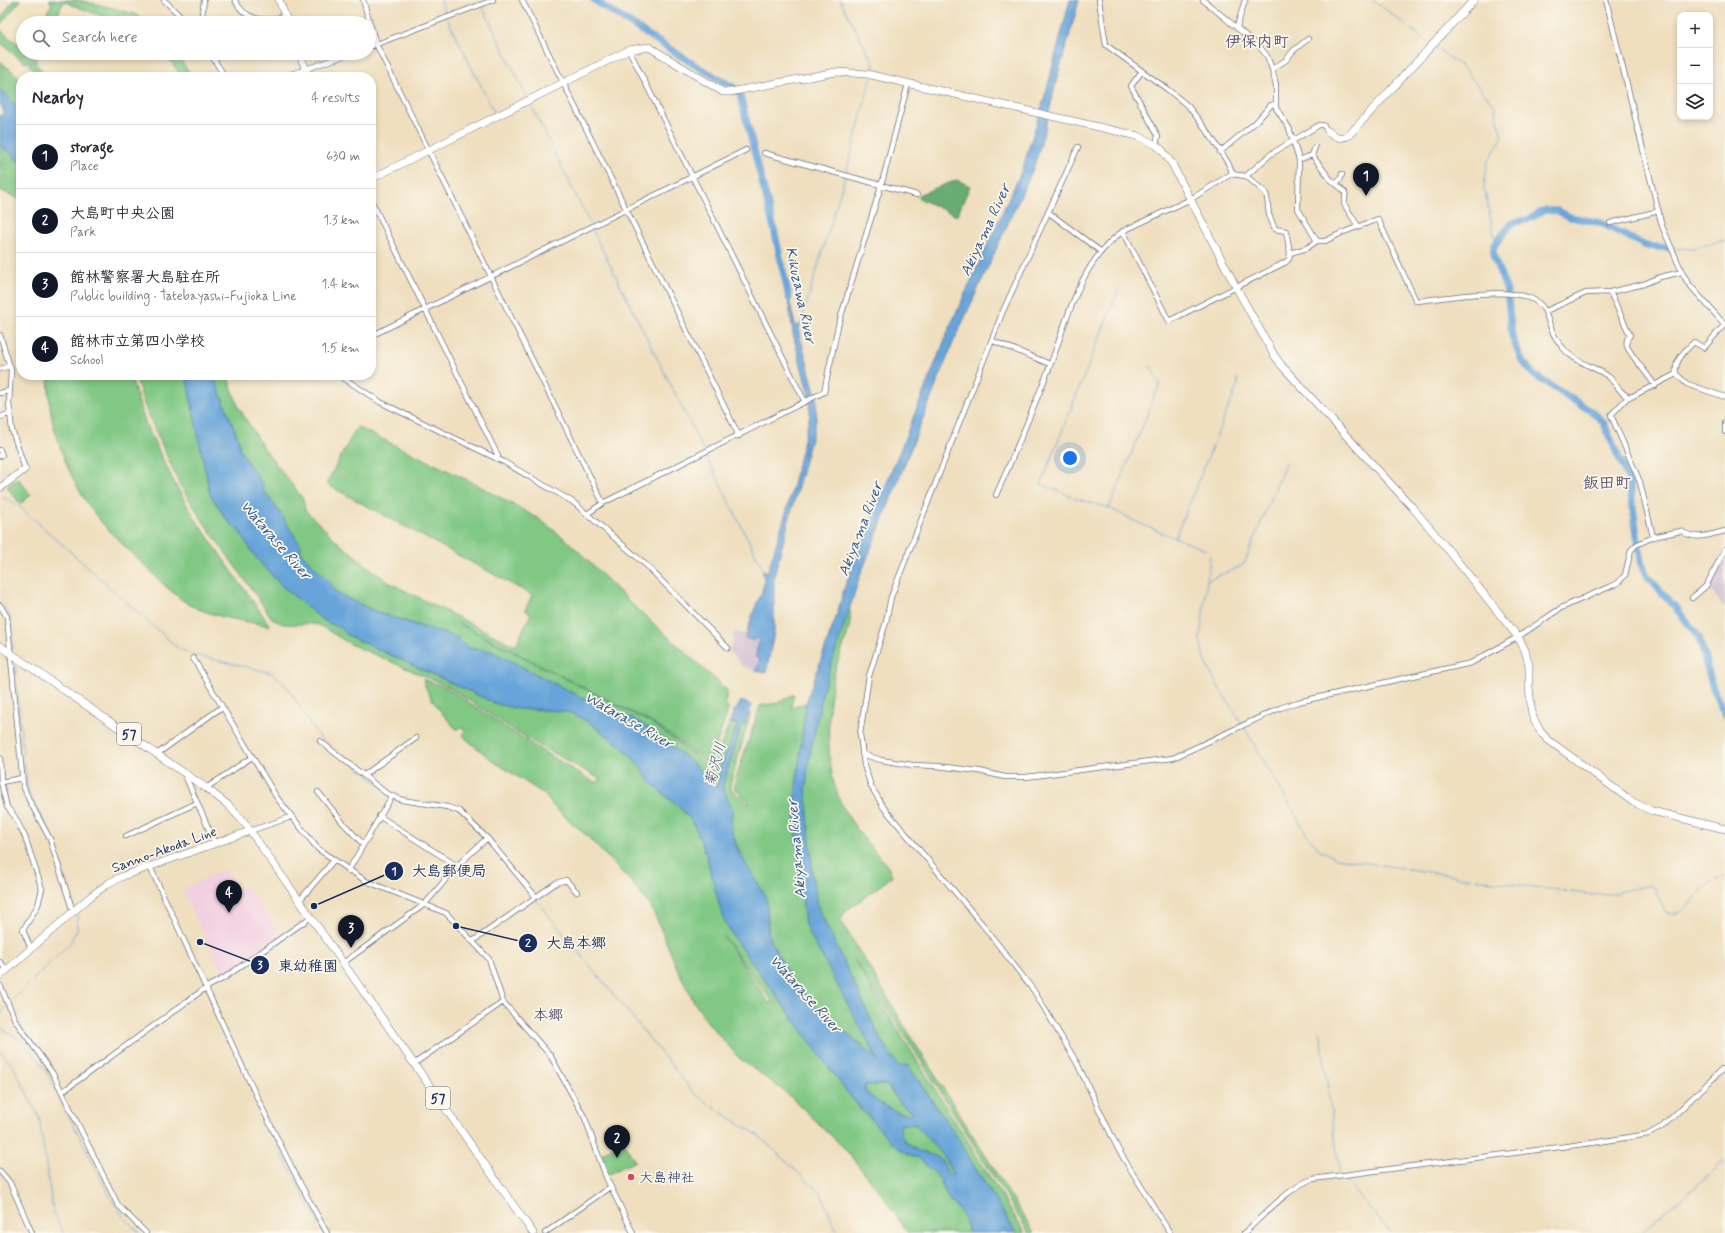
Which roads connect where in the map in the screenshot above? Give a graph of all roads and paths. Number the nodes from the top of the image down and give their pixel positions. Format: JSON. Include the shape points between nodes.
{"nodes":[{"id":1,"x":164,"y":0,"type":"edge"},
{"id":2,"x":204,"y":0,"type":"edge"},
{"id":3,"x":235,"y":0,"type":"edge"},
{"id":4,"x":279,"y":0,"type":"edge"},
{"id":5,"x":363,"y":0,"type":"edge"},
{"id":6,"x":493,"y":0,"type":"edge"},
{"id":7,"x":522,"y":0,"type":"edge"},
{"id":8,"x":1099,"y":0,"type":"edge"},
{"id":9,"x":1203,"y":0,"type":"edge"},
{"id":10,"x":1245,"y":0,"type":"edge"},
{"id":11,"x":1474,"y":0,"type":"edge"},
{"id":12,"x":1606,"y":0,"type":"edge"},
{"id":13,"x":180,"y":16,"type":"edge"},
{"id":14,"x":202,"y":16,"type":"edge"},
{"id":15,"x":248,"y":16,"type":"edge"},
{"id":16,"x":285,"y":16,"type":"edge"},
{"id":17,"x":368,"y":16,"type":"edge"},
{"id":18,"x":1237,"y":27,"type":"junction"},
{"id":19,"x":1308,"y":39,"type":"dead end"},
{"id":20,"x":376,"y":44,"type":"joint"},
{"id":21,"x":629,"y":50,"type":"junction"},
{"id":22,"x":214,"y":60,"type":"edge"},
{"id":23,"x":302,"y":60,"type":"edge"},
{"id":24,"x":333,"y":60,"type":"edge"},
{"id":25,"x":1272,"y":68,"type":"junction"},
{"id":26,"x":306,"y":70,"type":"junction"},
{"id":27,"x":1142,"y":71,"type":"junction"},
{"id":28,"x":222,"y":72,"type":"edge"},
{"id":29,"x":299,"y":72,"type":"edge"},
{"id":30,"x":563,"y":83,"type":"junction"},
{"id":31,"x":908,"y":84,"type":"junction"},
{"id":32,"x":1275,"y":104,"type":"junction"},
{"id":33,"x":1328,"y":131,"type":"joint"},
{"id":34,"x":1294,"y":142,"type":"junction"},
{"id":35,"x":1156,"y":145,"type":"junction"},
{"id":36,"x":1078,"y":147,"type":"dead end"},
{"id":37,"x":1315,"y":147,"type":"dead end"},
{"id":38,"x":428,"y":150,"type":"junction"},
{"id":39,"x":746,"y":150,"type":"dead end"},
{"id":40,"x":1220,"y":152,"type":"junction"},
{"id":41,"x":764,"y":153,"type":"dead end"},
{"id":42,"x":1312,"y":155,"type":"junction"},
{"id":43,"x":1299,"y":160,"type":"junction"},
{"id":44,"x":1233,"y":174,"type":"junction"},
{"id":45,"x":1342,"y":174,"type":"dead end"},
{"id":46,"x":376,"y":176,"type":"edge"},
{"id":47,"x":692,"y":176,"type":"junction"},
{"id":48,"x":1246,"y":176,"type":"junction"},
{"id":49,"x":1336,"y":184,"type":"junction"},
{"id":50,"x":881,"y":186,"type":"junction"},
{"id":51,"x":917,"y":195,"type":"dead end"},
{"id":52,"x":1191,"y":199,"type":"junction"},
{"id":53,"x":626,"y":209,"type":"junction"},
{"id":54,"x":376,"y":210,"type":"edge"},
{"id":55,"x":1659,"y":211,"type":"junction"},
{"id":56,"x":1048,"y":212,"type":"junction"},
{"id":57,"x":1610,"y":224,"type":"dead end"},
{"id":58,"x":1358,"y":226,"type":"junction"},
{"id":59,"x":1123,"y":231,"type":"junction"},
{"id":60,"x":1317,"y":240,"type":"junction"},
{"id":61,"x":1100,"y":251,"type":"junction"},
{"id":62,"x":1290,"y":253,"type":"junction"},
{"id":63,"x":1682,"y":272,"type":"junction"},
{"id":64,"x":490,"y":277,"type":"junction"},
{"id":65,"x":1236,"y":287,"type":"junction"},
{"id":66,"x":1610,"y":292,"type":"junction"},
{"id":67,"x":425,"y":310,"type":"junction"},
{"id":68,"x":1546,"y":311,"type":"junction"},
{"id":69,"x":1724,"y":325,"type":"edge"},
{"id":70,"x":376,"y":334,"type":"edge"},
{"id":71,"x":0,"y":335,"type":"edge"},
{"id":72,"x":992,"y":341,"type":"junction"},
{"id":73,"x":2,"y":344,"type":"edge"},
{"id":74,"x":1050,"y":364,"type":"junction"},
{"id":75,"x":10,"y":366,"type":"junction"},
{"id":76,"x":0,"y":369,"type":"edge"},
{"id":77,"x":1676,"y":374,"type":"junction"},
{"id":78,"x":347,"y":380,"type":"edge"},
{"id":79,"x":1655,"y":386,"type":"junction"},
{"id":80,"x":10,"y":391,"type":"junction"},
{"id":81,"x":0,"y":392,"type":"edge"},
{"id":82,"x":1628,"y":397,"type":"junction"},
{"id":83,"x":1725,"y":397,"type":"edge"},
{"id":84,"x":806,"y":402,"type":"junction"},
{"id":85,"x":9,"y":414,"type":"junction"},
{"id":86,"x":0,"y":417,"type":"edge"},
{"id":87,"x":1725,"y":422,"type":"edge"},
{"id":88,"x":1725,"y":432,"type":"edge"},
{"id":89,"x":739,"y":436,"type":"junction"},
{"id":90,"x":0,"y":450,"type":"edge"},
{"id":91,"x":0,"y":456,"type":"edge"},
{"id":92,"x":497,"y":459,"type":"junction"},
{"id":93,"x":25,"y":469,"type":"joint"},
{"id":94,"x":0,"y":488,"type":"edge"},
{"id":95,"x":996,"y":495,"type":"dead end"},
{"id":96,"x":603,"y":503,"type":"junction"},
{"id":97,"x":587,"y":514,"type":"junction"},
{"id":98,"x":1725,"y":531,"type":"edge"},
{"id":99,"x":1653,"y":537,"type":"junction"},
{"id":100,"x":1725,"y":549,"type":"edge"},
{"id":101,"x":1692,"y":598,"type":"dead end"},
{"id":102,"x":0,"y":606,"type":"edge"},
{"id":103,"x":1518,"y":636,"type":"junction"},
{"id":104,"x":0,"y":646,"type":"edge"},
{"id":105,"x":728,"y":648,"type":"dead end"},
{"id":106,"x":10,"y":652,"type":"junction"},
{"id":107,"x":193,"y":658,"type":"dead end"},
{"id":108,"x":222,"y":708,"type":"junction"},
{"id":109,"x":416,"y":738,"type":"dead end"},
{"id":110,"x":320,"y":741,"type":"dead end"},
{"id":111,"x":156,"y":754,"type":"junction"},
{"id":112,"x":862,"y":754,"type":"junction"},
{"id":113,"x":252,"y":757,"type":"junction"},
{"id":114,"x":0,"y":758,"type":"edge"},
{"id":115,"x":183,"y":772,"type":"junction"},
{"id":116,"x":364,"y":775,"type":"junction"},
{"id":117,"x":22,"y":778,"type":"junction"},
{"id":118,"x":1,"y":782,"type":"junction"},
{"id":119,"x":206,"y":788,"type":"junction"},
{"id":120,"x":318,"y":792,"type":"dead end"},
{"id":121,"x":392,"y":796,"type":"junction"},
{"id":122,"x":197,"y":802,"type":"junction"},
{"id":123,"x":379,"y":816,"type":"junction"},
{"id":124,"x":291,"y":817,"type":"junction"},
{"id":125,"x":1725,"y":829,"type":"edge"},
{"id":126,"x":250,"y":831,"type":"junction"},
{"id":127,"x":126,"y":836,"type":"dead end"},
{"id":128,"x":487,"y":838,"type":"junction"},
{"id":129,"x":214,"y":844,"type":"junction"},
{"id":130,"x":363,"y":844,"type":"junction"},
{"id":131,"x":334,"y":860,"type":"junction"},
{"id":132,"x":457,"y":866,"type":"junction"},
{"id":133,"x":150,"y":867,"type":"junction"},
{"id":134,"x":348,"y":871,"type":"junction"},
{"id":135,"x":577,"y":892,"type":"dead end"},
{"id":136,"x":536,"y":896,"type":"junction"},
{"id":137,"x":299,"y":901,"type":"junction"},
{"id":138,"x":425,"y":904,"type":"junction"},
{"id":139,"x":73,"y":912,"type":"junction"},
{"id":140,"x":311,"y":917,"type":"junction"},
{"id":141,"x":473,"y":941,"type":"junction"},
{"id":142,"x":31,"y":949,"type":"junction"},
{"id":143,"x":0,"y":962,"type":"edge"},
{"id":144,"x":343,"y":963,"type":"junction"},
{"id":145,"x":7,"y":970,"type":"junction"},
{"id":146,"x":0,"y":976,"type":"edge"},
{"id":147,"x":0,"y":985,"type":"edge"},
{"id":148,"x":207,"y":987,"type":"junction"},
{"id":149,"x":503,"y":1002,"type":"junction"},
{"id":150,"x":415,"y":1063,"type":"junction"},
{"id":151,"x":1725,"y":1067,"type":"edge"},
{"id":152,"x":62,"y":1092,"type":"junction"},
{"id":153,"x":0,"y":1171,"type":"edge"},
{"id":154,"x":610,"y":1187,"type":"junction"},
{"id":155,"x":32,"y":1233,"type":"edge"},
{"id":156,"x":146,"y":1233,"type":"edge"},
{"id":157,"x":327,"y":1233,"type":"edge"},
{"id":158,"x":533,"y":1233,"type":"edge"},
{"id":159,"x":545,"y":1233,"type":"edge"},
{"id":160,"x":632,"y":1233,"type":"edge"},
{"id":161,"x":1170,"y":1233,"type":"edge"},
{"id":162,"x":1244,"y":1233,"type":"edge"}],
"edges":[{"from":1,"to":13,"type":"street"},
{"from":2,"to":14,"type":"street"},
{"from":3,"to":15,"type":"street"},
{"from":4,"to":16,"type":"street"},
{"from":5,"to":17,"type":"street"},
{"from":6,"to":20,"type":"street"},
{"from":7,"to":30,"type":"street"},
{"from":8,"to":27,"type":"street","via":[[1106,45]]},
{"from":9,"to":18,"type":"street"},
{"from":10,"to":18,"type":"street"},
{"from":11,"to":33,"type":"street","via":[[1349,135],[1337,137]]},
{"from":12,"to":55,"type":"street"},
{"from":18,"to":25,"type":"street","via":[[1264,51]]},
{"from":19,"to":25,"type":"street","via":[[1286,60]]},
{"from":20,"to":38,"type":"street"},
{"from":21,"to":30,"type":"street"},
{"from":21,"to":31,"type":"street","via":[[649,47],[722,92],[836,72],[867,74]]},
{"from":21,"to":47,"type":"street"},
{"from":22,"to":28,"type":"street"},
{"from":23,"to":26,"type":"street"},
{"from":24,"to":26,"type":"street"},
{"from":25,"to":32,"type":"street","via":[[1276,84]]},
{"from":26,"to":29,"type":"street"},
{"from":27,"to":35,"type":"street","via":[[1131,86],[1158,136]]},
{"from":27,"to":40,"type":"street","via":[[1188,106],[1203,124]]},
{"from":30,"to":38,"type":"street"},
{"from":30,"to":53,"type":"street"},
{"from":31,"to":35,"type":"street","via":[[1138,136]]},
{"from":31,"to":50,"type":"street"},
{"from":32,"to":34,"type":"street"},
{"from":32,"to":40,"type":"street"},
{"from":33,"to":34,"type":"street","via":[[1320,124]]},
{"from":34,"to":43,"type":"street"},
{"from":34,"to":48,"type":"street","via":[[1271,154]]},
{"from":35,"to":52,"type":"street","via":[[1168,157]]},
{"from":36,"to":56,"type":"street"},
{"from":37,"to":42,"type":"street"},
{"from":38,"to":46,"type":"street"},
{"from":38,"to":64,"type":"street"},
{"from":39,"to":47,"type":"street"},
{"from":40,"to":44,"type":"street"},
{"from":41,"to":50,"type":"street"},
{"from":42,"to":43,"type":"street"},
{"from":42,"to":49,"type":"street"},
{"from":43,"to":60,"type":"street","via":[[1298,209]]},
{"from":44,"to":48,"type":"street"},
{"from":44,"to":52,"type":"street"},
{"from":45,"to":49,"type":"street"},
{"from":47,"to":53,"type":"street"},
{"from":47,"to":84,"type":"street"},
{"from":48,"to":62,"type":"street","via":[[1264,192],[1275,229],[1286,231]]},
{"from":49,"to":58,"type":"street","via":[[1343,190],[1346,196],[1344,204]]},
{"from":50,"to":51,"type":"street"},
{"from":50,"to":84,"type":"street","via":[[838,326],[824,392]]},
{"from":52,"to":59,"type":"street"},
{"from":52,"to":65,"type":"street"},
{"from":53,"to":64,"type":"street"},
{"from":53,"to":89,"type":"street"},
{"from":54,"to":67,"type":"street"},
{"from":55,"to":57,"type":"street"},
{"from":55,"to":63,"type":"street","via":[[1662,226]]},
{"from":56,"to":61,"type":"street"},
{"from":56,"to":72,"type":"street"},
{"from":58,"to":60,"type":"street","via":[[1325,241]]},
{"from":58,"to":68,"type":"street","via":[[1378,220],[1416,301],[1504,294],[1533,300]]},
{"from":59,"to":61,"type":"street"},
{"from":59,"to":65,"type":"street","via":[[1169,321]]},
{"from":60,"to":62,"type":"street","via":[[1307,248]]},
{"from":61,"to":74,"type":"street","via":[[1073,302]]},
{"from":62,"to":65,"type":"street","via":[[1286,262]]},
{"from":63,"to":66,"type":"street"},
{"from":63,"to":69,"type":"street","via":[[1688,283]]},
{"from":64,"to":67,"type":"street"},
{"from":64,"to":96,"type":"street"},
{"from":65,"to":103,"type":"street","via":[[1282,366],[1417,513]]},
{"from":66,"to":68,"type":"street","via":[[1586,293]]},
{"from":66,"to":79,"type":"street","via":[[1630,335],[1627,347]]},
{"from":67,"to":70,"type":"street"},
{"from":67,"to":92,"type":"street","via":[[498,456]]},
{"from":68,"to":82,"type":"street","via":[[1554,334],[1567,352],[1609,377]]},
{"from":69,"to":77,"type":"street","via":[[1704,348],[1694,342],[1689,347],[1678,360]]},
{"from":71,"to":73,"type":"street"},
{"from":72,"to":74,"type":"street"},
{"from":72,"to":112,"type":"street","via":[[888,606],[886,622],[869,676],[863,710],[860,734]]},
{"from":73,"to":75,"type":"street"},
{"from":74,"to":95,"type":"street"},
{"from":75,"to":76,"type":"street"},
{"from":75,"to":80,"type":"street"},
{"from":77,"to":79,"type":"street"},
{"from":77,"to":83,"type":"street","via":[[1687,384]]},
{"from":78,"to":92,"type":"street","via":[[380,402]]},
{"from":79,"to":82,"type":"street"},
{"from":80,"to":81,"type":"street"},
{"from":80,"to":85,"type":"street"},
{"from":82,"to":99,"type":"street","via":[[1611,415],[1640,482]]},
{"from":84,"to":89,"type":"street"},
{"from":85,"to":86,"type":"street"},
{"from":85,"to":93,"type":"street","via":[[15,443]]},
{"from":87,"to":88,"type":"street"},
{"from":89,"to":96,"type":"street"},
{"from":90,"to":91,"type":"street"},
{"from":92,"to":97,"type":"street","via":[[565,496]]},
{"from":93,"to":94,"type":"street"},
{"from":96,"to":97,"type":"street"},
{"from":97,"to":105,"type":"street","via":[[645,564]]},
{"from":98,"to":99,"type":"street","via":[[1699,537],[1689,536],[1681,530]]},
{"from":99,"to":103,"type":"street","via":[[1633,547],[1625,575],[1618,583],[1561,608]]},
{"from":100,"to":101,"type":"street","via":[[1706,586]]},
{"from":102,"to":106,"type":"street","via":[[7,617]]},
{"from":103,"to":112,"type":"street","via":[[1466,665],[1280,708],[1173,758],[1026,777],[1005,777],[979,771],[912,765]]},
{"from":103,"to":125,"type":"street","via":[[1525,650],[1528,665],[1532,714],[1547,739],[1633,802],[1652,811]]},
{"from":104,"to":106,"type":"street","number":"57"},
{"from":106,"to":111,"type":"street","number":"57"},
{"from":106,"to":117,"type":"street"},
{"from":107,"to":108,"type":"street"},
{"from":108,"to":111,"type":"street"},
{"from":108,"to":113,"type":"street"},
{"from":109,"to":116,"type":"street"},
{"from":110,"to":116,"type":"street"},
{"from":111,"to":115,"type":"street","number":"57"},
{"from":112,"to":161,"type":"street","via":[[867,776],[884,808],[982,924],[1034,991],[1077,1063],[1118,1149]]},
{"from":113,"to":119,"type":"street"},
{"from":113,"to":124,"type":"street"},
{"from":114,"to":118,"type":"street"},
{"from":115,"to":119,"type":"street","number":"57"},
{"from":115,"to":122,"type":"street"},
{"from":116,"to":121,"type":"street"},
{"from":117,"to":118,"type":"street"},
{"from":117,"to":139,"type":"street","via":[[25,791],[50,839]]},
{"from":118,"to":142,"type":"street","via":[[8,807],[16,817],[25,837],[42,889],[38,905],[23,930]]},
{"from":119,"to":126,"type":"street","number":"57","via":[[228,805]]},
{"from":120,"to":130,"type":"street"},
{"from":121,"to":123,"type":"street"},
{"from":121,"to":128,"type":"street","via":[[456,809]]},
{"from":122,"to":127,"type":"street"},
{"from":122,"to":129,"type":"street"},
{"from":123,"to":130,"type":"street"},
{"from":123,"to":132,"type":"street"},
{"from":124,"to":126,"type":"street"},
{"from":124,"to":131,"type":"street","via":[[318,849]]},
{"from":126,"to":129,"type":"street","name":"Sanno-Akoda Line"},
{"from":126,"to":137,"type":"street","number":"57"},
{"from":128,"to":132,"type":"street"},
{"from":128,"to":136,"type":"street"},
{"from":129,"to":133,"type":"street","name":"Sanno-Akoda Line"},
{"from":130,"to":134,"type":"street"},
{"from":131,"to":134,"type":"street"},
{"from":131,"to":137,"type":"street"},
{"from":132,"to":138,"type":"street"},
{"from":133,"to":139,"type":"street","name":"Sanno-Akoda Line","via":[[109,883]]},
{"from":133,"to":148,"type":"street"},
{"from":134,"to":138,"type":"street","via":[[378,887]]},
{"from":135,"to":136,"type":"street","via":[[566,880],[556,883]]},
{"from":136,"to":141,"type":"street"},
{"from":137,"to":140,"type":"street","number":"57"},
{"from":138,"to":141,"type":"street","via":[[446,913]]},
{"from":138,"to":144,"type":"street"},
{"from":139,"to":142,"type":"street","name":"Sanno-Akoda Line"},
{"from":140,"to":144,"type":"street","number":"57"},
{"from":140,"to":148,"type":"street","via":[[224,978]]},
{"from":141,"to":149,"type":"street","via":[[492,964]]},
{"from":142,"to":145,"type":"street","name":"Sanno-Akoda Line"},
{"from":143,"to":145,"type":"street"},
{"from":144,"to":150,"type":"street","number":"57"},
{"from":145,"to":146,"type":"street","name":"Sanno-Akoda Line"},
{"from":147,"to":152,"type":"street","via":[[22,1032],[46,1062]]},
{"from":148,"to":152,"type":"street"},
{"from":148,"to":157,"type":"street","via":[[285,1155]]},
{"from":149,"to":150,"type":"street"},
{"from":149,"to":154,"type":"street","via":[[553,1059],[585,1118]]},
{"from":150,"to":158,"type":"street","number":"57"},
{"from":151,"to":162,"type":"street","via":[[1663,1126],[1652,1133],[1313,1179],[1294,1189]]},
{"from":152,"to":156,"type":"street","via":[[118,1205]]},
{"from":153,"to":155,"type":"street","via":[[10,1183]]},
{"from":154,"to":159,"type":"street"},
{"from":154,"to":160,"type":"street"}]}
